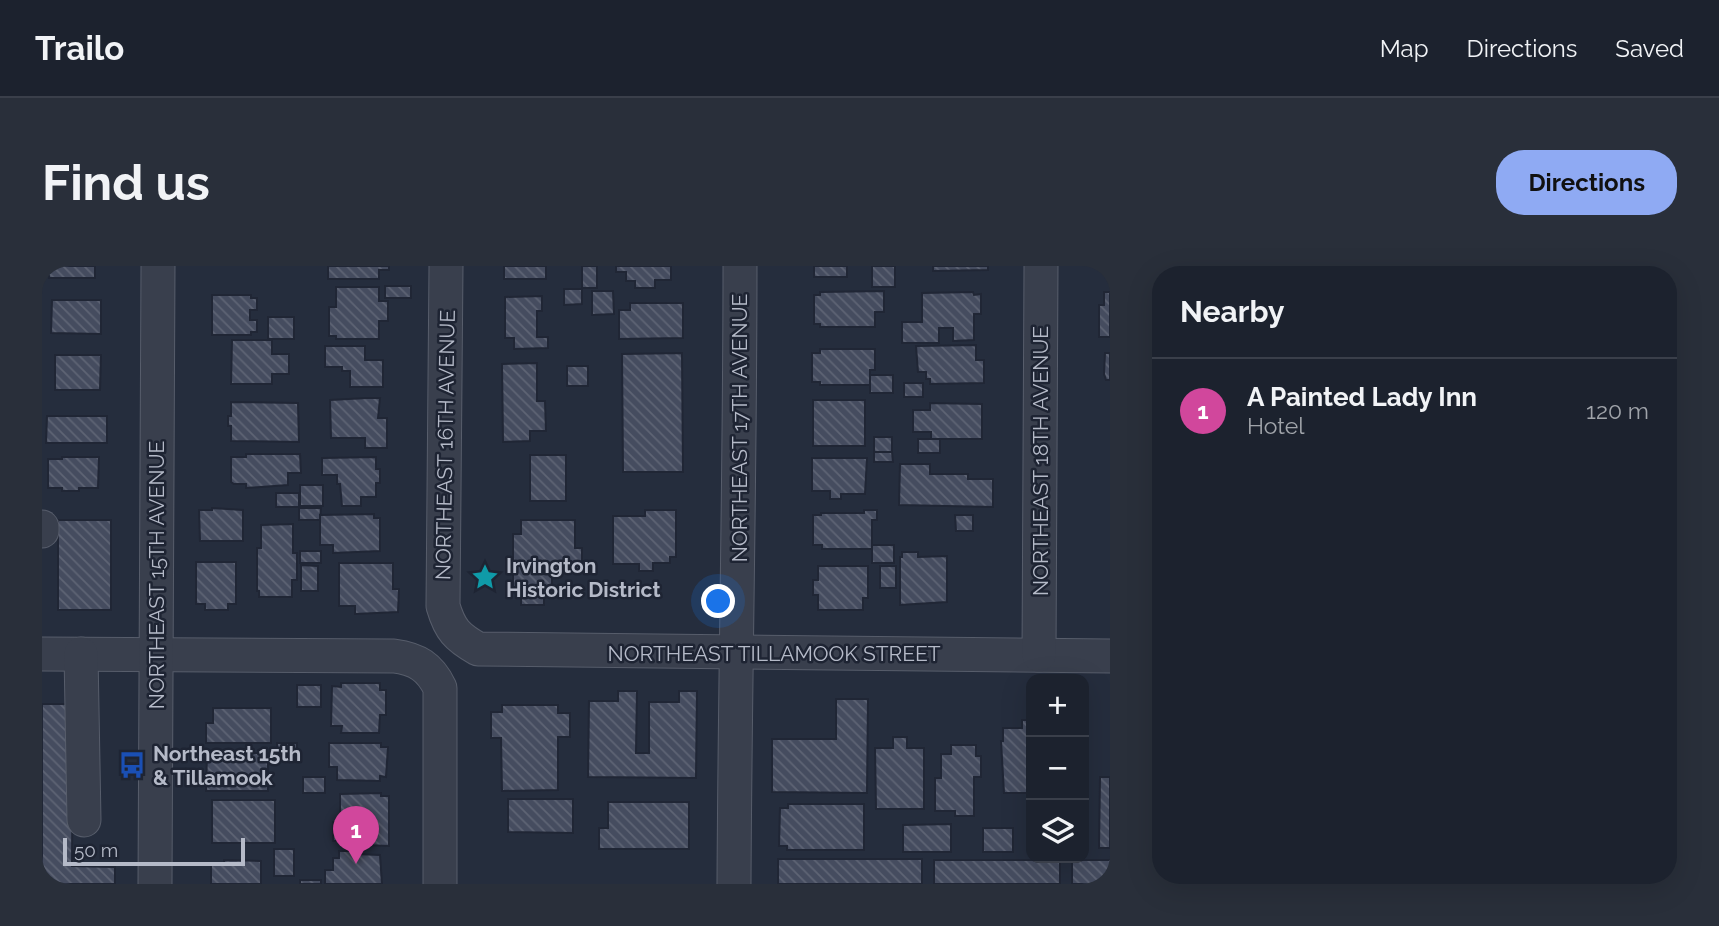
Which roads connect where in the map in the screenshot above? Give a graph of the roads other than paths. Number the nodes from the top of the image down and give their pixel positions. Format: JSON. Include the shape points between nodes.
{"nodes":[{"id":1,"x":158,"y":266,"type":"edge"},
{"id":2,"x":446,"y":266,"type":"edge"},
{"id":3,"x":740,"y":266,"type":"edge"},
{"id":4,"x":1041,"y":266,"type":"edge"},
{"id":5,"x":448,"y":624,"type":"joint"},
{"id":6,"x":42,"y":653,"type":"edge"},
{"id":7,"x":81,"y":653,"type":"junction"},
{"id":8,"x":736,"y":653,"type":"junction"},
{"id":9,"x":156,"y":654,"type":"junction"},
{"id":10,"x":1039,"y":655,"type":"junction"},
{"id":11,"x":1110,"y":656,"type":"edge"},
{"id":12,"x":84,"y":820,"type":"dead end"},
{"id":13,"x":155,"y":884,"type":"edge"},
{"id":14,"x":440,"y":884,"type":"edge"},
{"id":15,"x":734,"y":884,"type":"edge"}],
"edges":[{"from":1,"to":9,"type":"street","name":"NORTHEAST 15TH AVENUE"},
{"from":2,"to":5,"type":"street","name":"NORTHEAST 16TH AVENUE","via":[[443,606]]},
{"from":3,"to":8,"type":"street","name":"NORTHEAST 17TH AVENUE"},
{"from":4,"to":10,"type":"street","name":"NORTHEAST 18TH AVENUE"},
{"from":5,"to":8,"type":"street","name":"NORTHEAST TILLAMOOK STREET","via":[[460,638],[487,651]]},
{"from":6,"to":7,"type":"street"},
{"from":7,"to":9,"type":"street"},
{"from":7,"to":12,"type":"street"},
{"from":8,"to":10,"type":"street","name":"NORTHEAST TILLAMOOK STREET"},
{"from":8,"to":15,"type":"street","name":"NORTHEAST 17TH AVENUE"},
{"from":9,"to":13,"type":"street","name":"NORTHEAST 15TH AVENUE"},
{"from":9,"to":14,"type":"street","via":[[394,656],[428,669],[440,688]]},
{"from":10,"to":11,"type":"street","name":"NORTHEAST TILLAMOOK STREET"}]}
